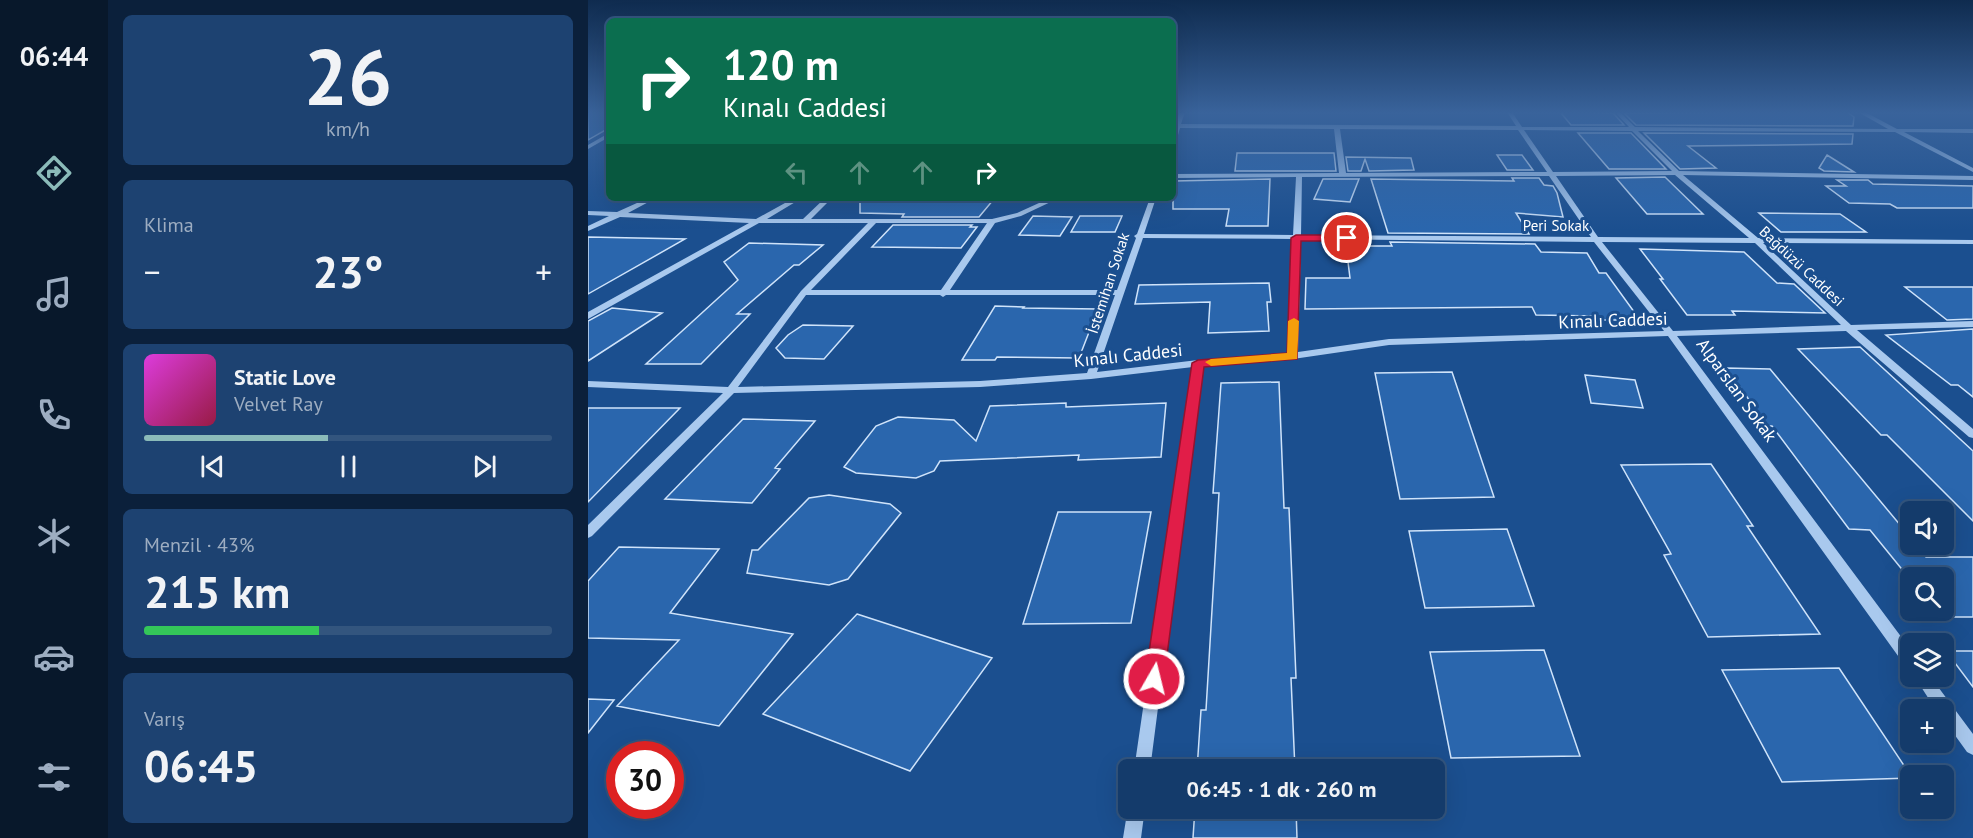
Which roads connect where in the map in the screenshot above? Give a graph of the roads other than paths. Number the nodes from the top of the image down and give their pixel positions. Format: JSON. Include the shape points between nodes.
{"nodes":[{"id":1,"x":1340,"y":151,"type":"edge"},
{"id":2,"x":1536,"y":151,"type":"edge"},
{"id":3,"x":1657,"y":151,"type":"edge"},
{"id":4,"x":1937,"y":151,"type":"edge"},
{"id":5,"x":1958,"y":162,"type":"junction"},
{"id":6,"x":1973,"y":162,"type":"edge"},
{"id":7,"x":1973,"y":170,"type":"edge"},
{"id":8,"x":1677,"y":173,"type":"junction"},
{"id":9,"x":1176,"y":176,"type":"edge"},
{"id":10,"x":1299,"y":176,"type":"junction"},
{"id":11,"x":1343,"y":176,"type":"junction"},
{"id":12,"x":1552,"y":176,"type":"junction"},
{"id":13,"x":1973,"y":178,"type":"edge"},
{"id":14,"x":647,"y":201,"type":"edge"},
{"id":15,"x":793,"y":201,"type":"edge"},
{"id":16,"x":826,"y":201,"type":"edge"},
{"id":17,"x":1049,"y":201,"type":"edge"},
{"id":18,"x":1152,"y":201,"type":"edge"},
{"id":19,"x":588,"y":213,"type":"edge"},
{"id":20,"x":622,"y":214,"type":"junction"},
{"id":21,"x":754,"y":221,"type":"junction"},
{"id":22,"x":805,"y":221,"type":"junction"},
{"id":23,"x":992,"y":221,"type":"junction"},
{"id":24,"x":873,"y":222,"type":"junction"},
{"id":25,"x":588,"y":229,"type":"edge"},
{"id":26,"x":1138,"y":236,"type":"junction"},
{"id":27,"x":1296,"y":238,"type":"junction"},
{"id":28,"x":1596,"y":239,"type":"junction"},
{"id":29,"x":1756,"y":240,"type":"junction"},
{"id":30,"x":1973,"y":242,"type":"edge"},
{"id":31,"x":1120,"y":292,"type":"junction"},
{"id":32,"x":804,"y":293,"type":"junction"},
{"id":33,"x":943,"y":294,"type":"junction"},
{"id":34,"x":588,"y":316,"type":"edge"},
{"id":35,"x":1973,"y":324,"type":"edge"},
{"id":36,"x":1850,"y":329,"type":"junction"},
{"id":37,"x":1672,"y":334,"type":"junction"},
{"id":38,"x":1293,"y":356,"type":"junction"},
{"id":39,"x":1198,"y":363,"type":"junction"},
{"id":40,"x":1091,"y":376,"type":"junction"},
{"id":41,"x":588,"y":384,"type":"edge"},
{"id":42,"x":731,"y":390,"type":"junction"},
{"id":43,"x":1973,"y":435,"type":"edge"},
{"id":44,"x":588,"y":533,"type":"edge"},
{"id":45,"x":1900,"y":647,"type":"edge"},
{"id":46,"x":1929,"y":687,"type":"edge"},
{"id":47,"x":1973,"y":747,"type":"edge"},
{"id":48,"x":1144,"y":759,"type":"edge"},
{"id":49,"x":1135,"y":819,"type":"edge"},
{"id":50,"x":1132,"y":838,"type":"edge"}],
"edges":[{"from":1,"to":11,"type":"street"},
{"from":2,"to":12,"type":"street","name":"Alparslan Sokak"},
{"from":3,"to":8,"type":"street","name":"Bağdüzü Caddesi"},
{"from":4,"to":5,"type":"street"},
{"from":5,"to":6,"type":"street"},
{"from":5,"to":7,"type":"street"},
{"from":8,"to":12,"type":"street"},
{"from":8,"to":13,"type":"street"},
{"from":8,"to":29,"type":"street","name":"Bağdüzü Caddesi"},
{"from":9,"to":10,"type":"street"},
{"from":10,"to":11,"type":"street"},
{"from":10,"to":27,"type":"street"},
{"from":11,"to":12,"type":"street"},
{"from":12,"to":28,"type":"street","name":"Alparslan Sokak"},
{"from":14,"to":20,"type":"street"},
{"from":15,"to":21,"type":"street"},
{"from":16,"to":22,"type":"street"},
{"from":17,"to":23,"type":"street","via":[[1019,215]]},
{"from":18,"to":26,"type":"street","name":"İstemihan Sokak"},
{"from":19,"to":20,"type":"street"},
{"from":20,"to":21,"type":"street"},
{"from":20,"to":25,"type":"street"},
{"from":21,"to":22,"type":"street"},
{"from":21,"to":34,"type":"street"},
{"from":22,"to":24,"type":"street"},
{"from":23,"to":24,"type":"street"},
{"from":23,"to":33,"type":"street"},
{"from":24,"to":32,"type":"street"},
{"from":26,"to":27,"type":"street","name":"Peri Sokak"},
{"from":26,"to":31,"type":"street","name":"İstemihan Sokak"},
{"from":27,"to":28,"type":"street","name":"Peri Sokak"},
{"from":27,"to":38,"type":"street"},
{"from":28,"to":29,"type":"street","name":"Peri Sokak"},
{"from":28,"to":37,"type":"street","name":"Alparslan Sokak"},
{"from":29,"to":30,"type":"street","name":"Peri Sokak"},
{"from":29,"to":36,"type":"street","name":"Bağdüzü Caddesi"},
{"from":31,"to":33,"type":"street"},
{"from":31,"to":40,"type":"street","name":"İstemihan Sokak"},
{"from":32,"to":33,"type":"street"},
{"from":32,"to":42,"type":"street"},
{"from":35,"to":36,"type":"street","name":"Kınalı Caddesi"},
{"from":36,"to":37,"type":"street","name":"Kınalı Caddesi"},
{"from":36,"to":43,"type":"street","name":"Bağdüzü Caddesi"},
{"from":37,"to":38,"type":"street","name":"Kınalı Caddesi","via":[[1389,342]]},
{"from":37,"to":45,"type":"street","name":"Alparslan Sokak"},
{"from":38,"to":39,"type":"street","name":"Kınalı Caddesi"},
{"from":39,"to":40,"type":"street","name":"Kınalı Caddesi"},
{"from":39,"to":48,"type":"street"},
{"from":40,"to":42,"type":"street","name":"Kınalı Caddesi","via":[[980,384]]},
{"from":41,"to":42,"type":"street","name":"Kınalı Caddesi"},
{"from":42,"to":44,"type":"street"},
{"from":46,"to":47,"type":"street"},
{"from":49,"to":50,"type":"street"}]}
